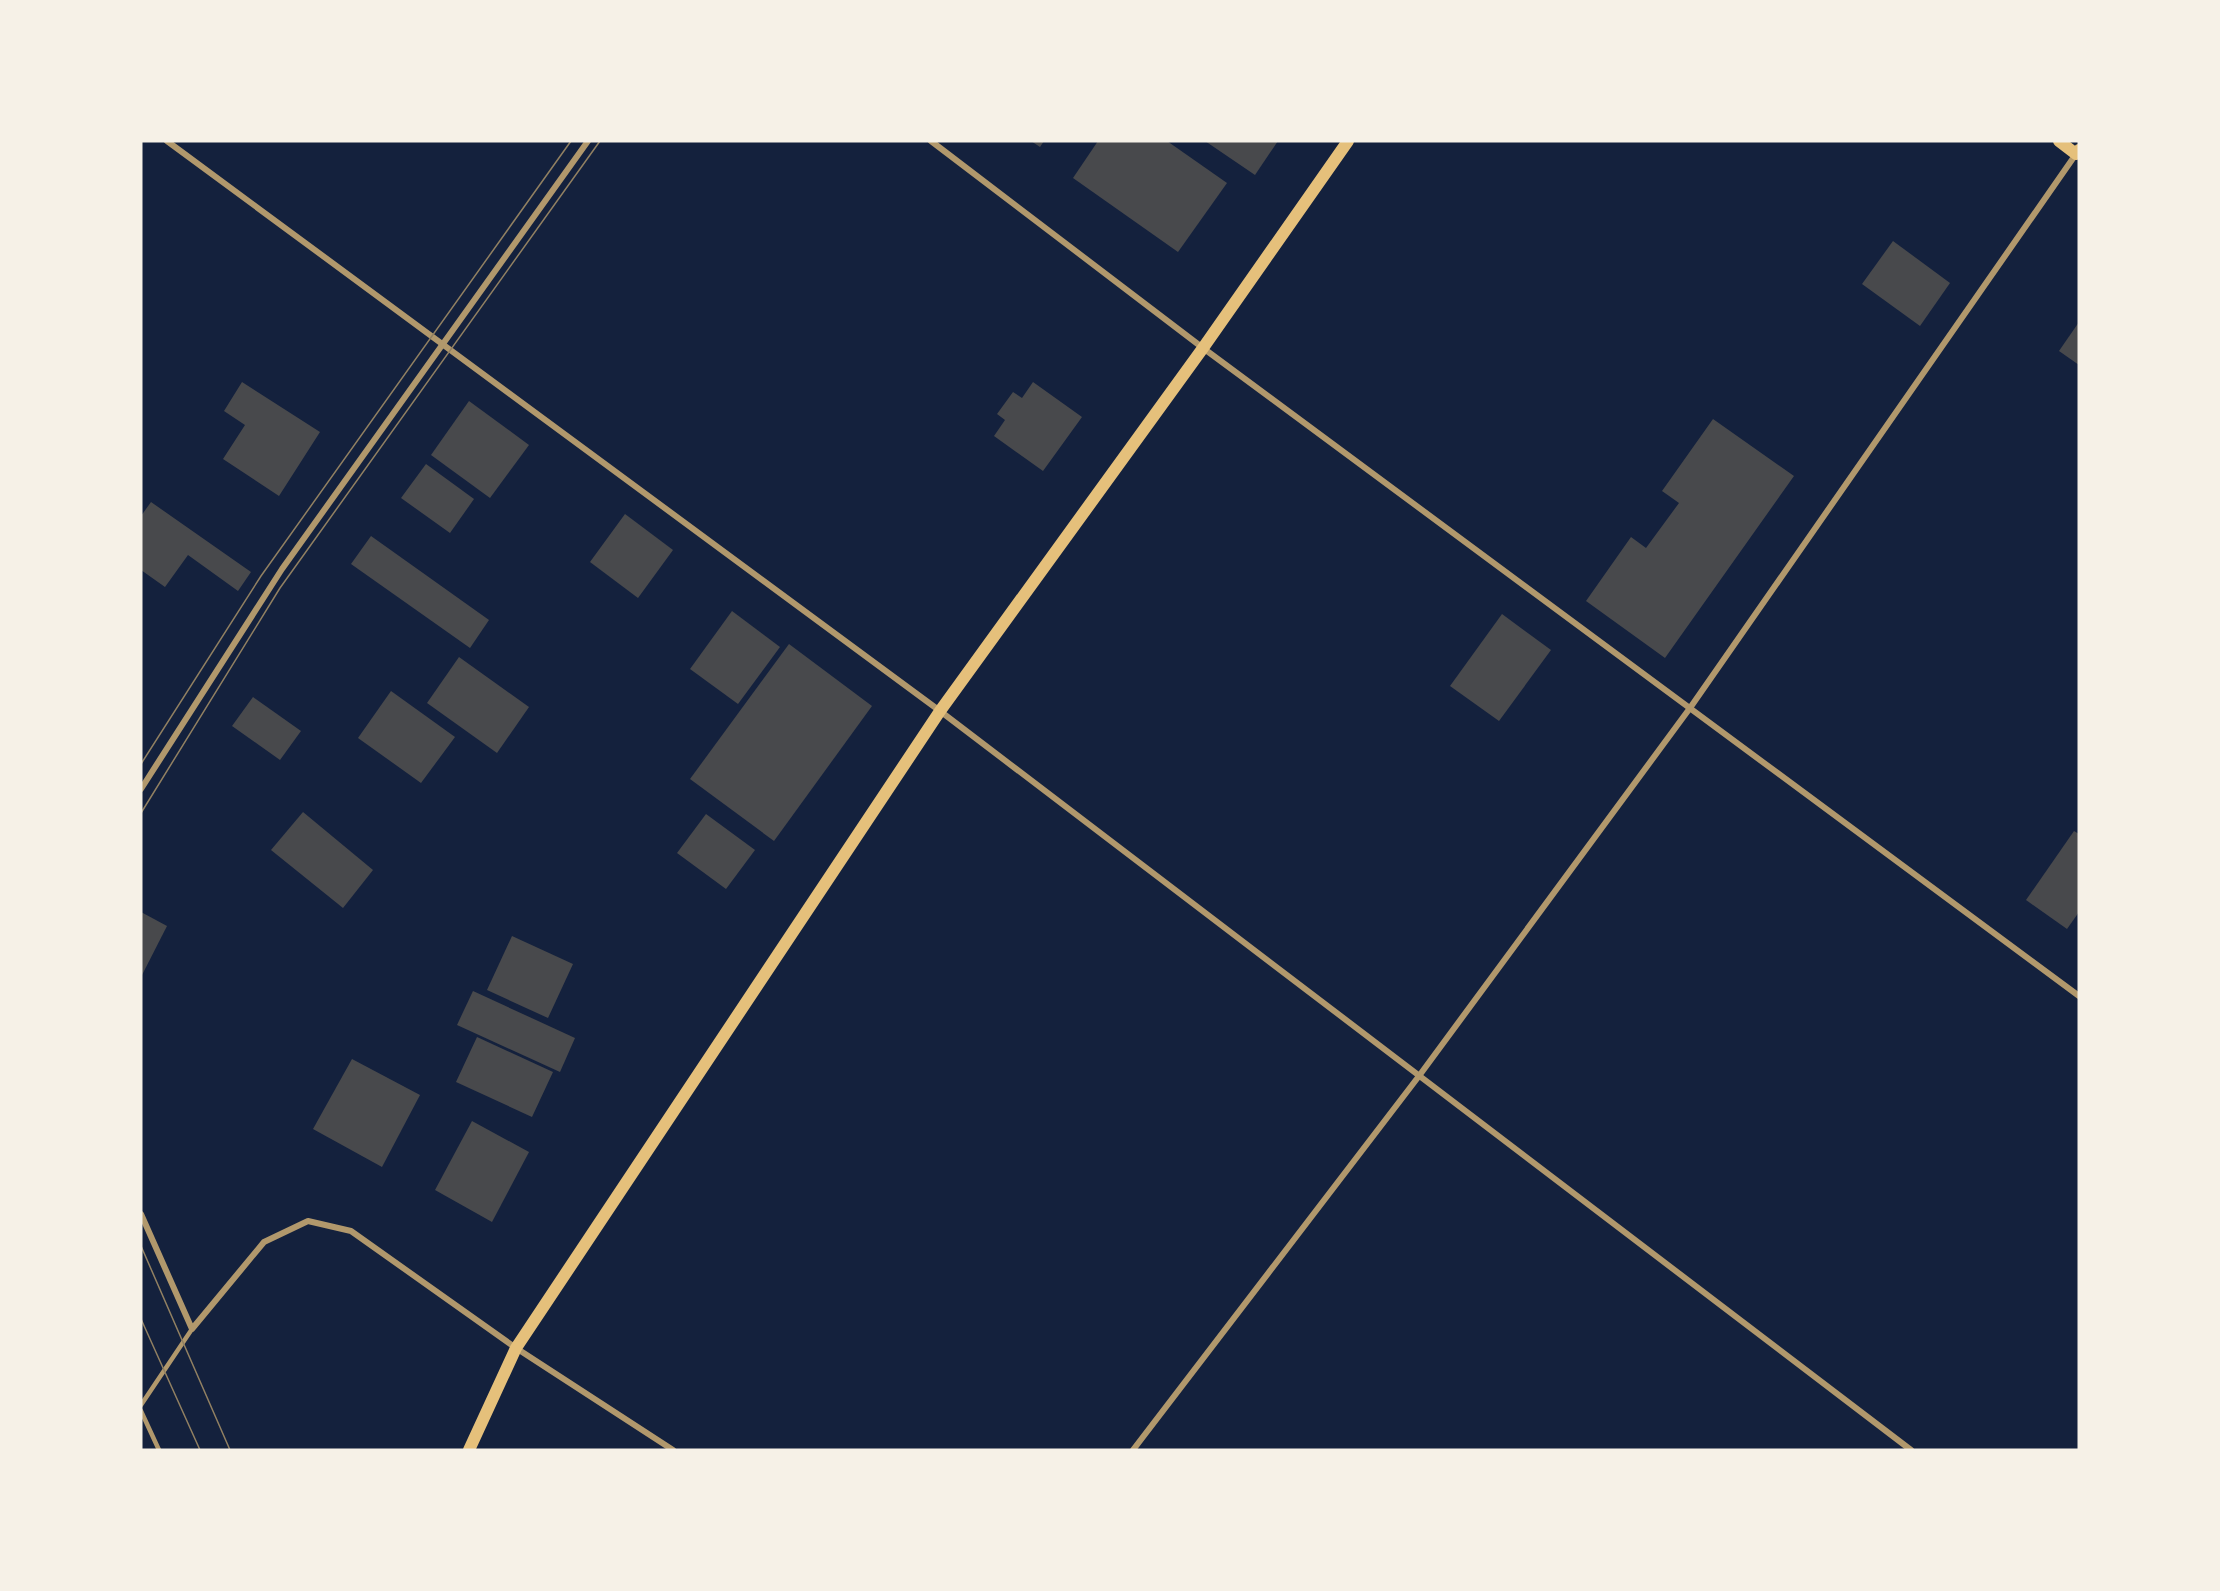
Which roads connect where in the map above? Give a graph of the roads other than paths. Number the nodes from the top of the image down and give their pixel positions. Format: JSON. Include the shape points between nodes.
{"nodes":[{"id":1,"x":167,"y":141,"type":"edge"},
{"id":2,"x":588,"y":141,"type":"edge"},
{"id":3,"x":931,"y":141,"type":"edge"},
{"id":4,"x":1348,"y":141,"type":"edge"},
{"id":5,"x":2059,"y":141,"type":"edge"},
{"id":6,"x":2078,"y":154,"type":"edge"},
{"id":7,"x":445,"y":345,"type":"junction"},
{"id":8,"x":1203,"y":348,"type":"junction"},
{"id":9,"x":1690,"y":708,"type":"junction"},
{"id":10,"x":940,"y":711,"type":"junction"},
{"id":11,"x":141,"y":789,"type":"edge"},
{"id":12,"x":2079,"y":996,"type":"edge"},
{"id":13,"x":1419,"y":1076,"type":"junction"},
{"id":14,"x":141,"y":1214,"type":"edge"},
{"id":15,"x":192,"y":1329,"type":"junction"},
{"id":16,"x":516,"y":1348,"type":"junction"},
{"id":17,"x":141,"y":1405,"type":"edge"},
{"id":18,"x":141,"y":1411,"type":"edge"},
{"id":19,"x":159,"y":1450,"type":"edge"},
{"id":20,"x":469,"y":1450,"type":"edge"},
{"id":21,"x":673,"y":1450,"type":"edge"},
{"id":22,"x":1133,"y":1450,"type":"edge"},
{"id":23,"x":1911,"y":1450,"type":"edge"}],
"edges":[{"from":1,"to":7,"type":"street"},
{"from":2,"to":7,"type":"street"},
{"from":3,"to":8,"type":"street"},
{"from":4,"to":8,"type":"main road"},
{"from":5,"to":6,"type":"main road"},
{"from":6,"to":9,"type":"street"},
{"from":7,"to":10,"type":"street"},
{"from":7,"to":11,"type":"street","via":[[282,569]]},
{"from":8,"to":9,"type":"street"},
{"from":8,"to":10,"type":"main road"},
{"from":9,"to":12,"type":"street"},
{"from":9,"to":13,"type":"street"},
{"from":10,"to":13,"type":"street"},
{"from":10,"to":16,"type":"main road"},
{"from":13,"to":22,"type":"street"},
{"from":13,"to":23,"type":"street"},
{"from":14,"to":15,"type":"street"},
{"from":15,"to":16,"type":"street","via":[[264,1242],[308,1221],[351,1231]]},
{"from":15,"to":17,"type":"lane"},
{"from":16,"to":20,"type":"main road"},
{"from":16,"to":21,"type":"street"},
{"from":18,"to":19,"type":"lane"}]}
